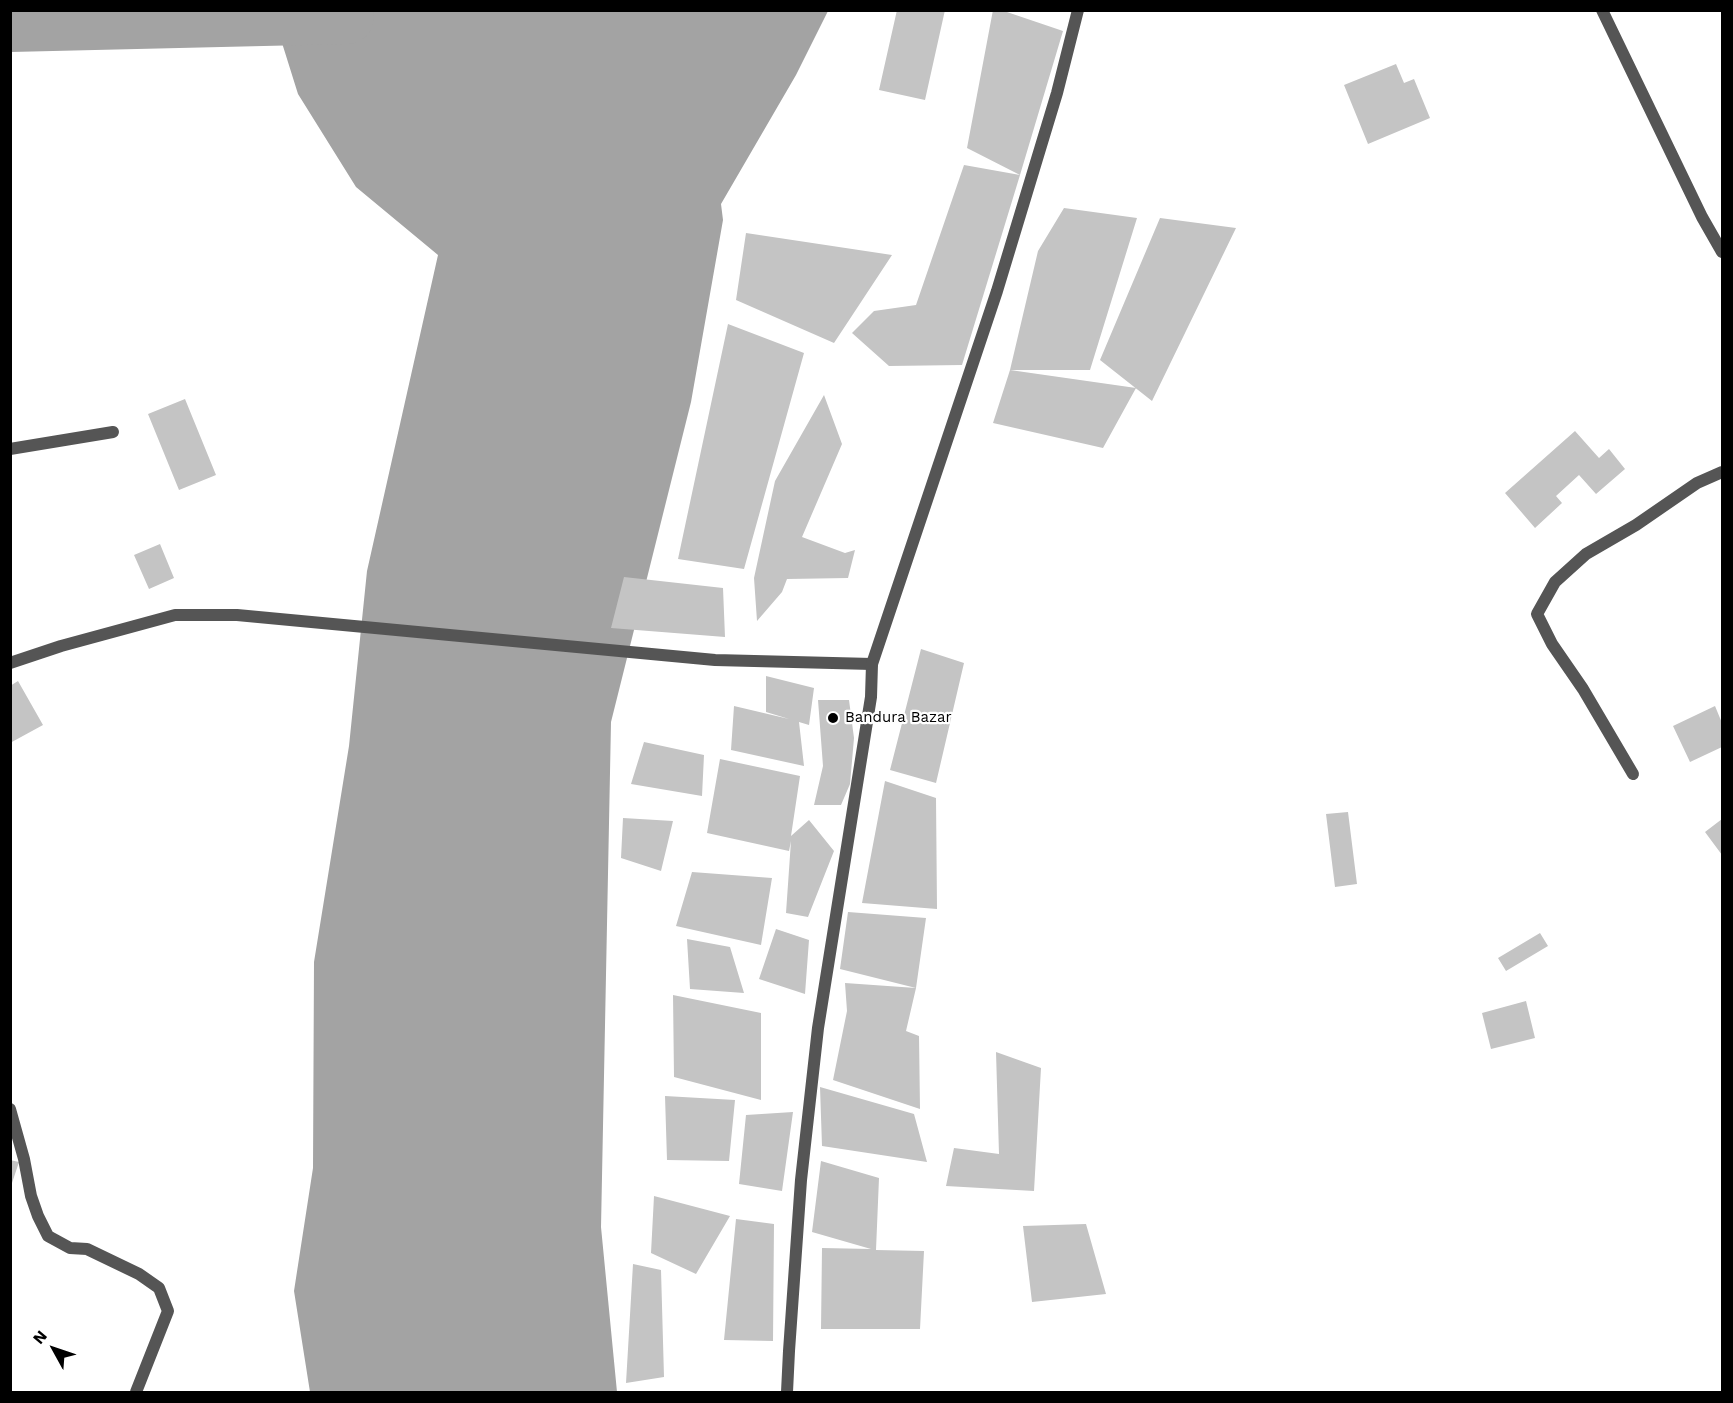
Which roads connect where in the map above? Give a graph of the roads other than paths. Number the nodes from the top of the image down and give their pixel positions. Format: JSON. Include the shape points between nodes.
{"nodes":[{"id":1,"x":1078,"y":10,"type":"edge"},
{"id":2,"x":1602,"y":10,"type":"edge"},
{"id":3,"x":1722,"y":252,"type":"edge"},
{"id":4,"x":113,"y":432,"type":"dead end"},
{"id":5,"x":10,"y":449,"type":"edge"},
{"id":6,"x":1722,"y":472,"type":"edge"},
{"id":7,"x":10,"y":663,"type":"edge"},
{"id":8,"x":872,"y":664,"type":"junction"},
{"id":9,"x":1633,"y":774,"type":"dead end"},
{"id":10,"x":10,"y":1109,"type":"edge"},
{"id":11,"x":136,"y":1392,"type":"edge"},
{"id":12,"x":787,"y":1392,"type":"edge"}],
"edges":[{"from":1,"to":8,"type":"street","via":[[997,291]]},
{"from":2,"to":3,"type":"street"},
{"from":4,"to":5,"type":"street"},
{"from":6,"to":9,"type":"street","via":[[1697,483],[1586,554],[1555,582],[1537,614]]},
{"from":7,"to":8,"type":"street","via":[[175,615],[237,615],[715,660]]},
{"from":8,"to":12,"type":"street","via":[[871,697],[818,1028],[801,1180]]},
{"from":10,"to":11,"type":"street","via":[[31,1196],[48,1236],[139,1274],[159,1288],[168,1311]]}]}
